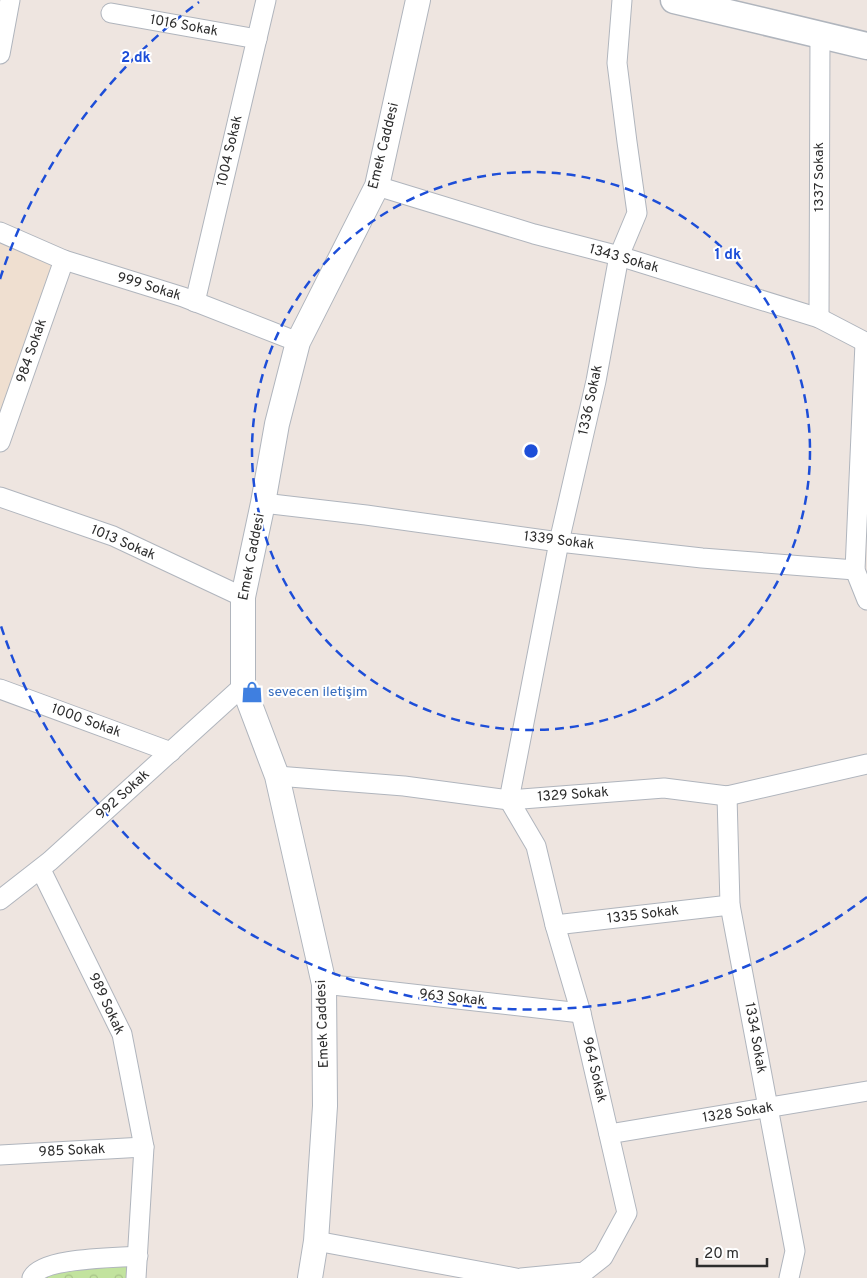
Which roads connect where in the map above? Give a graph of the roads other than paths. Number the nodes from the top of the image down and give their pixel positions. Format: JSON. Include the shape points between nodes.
{"nodes":[{"id":1,"x":10,"y":0,"type":"edge"},
{"id":2,"x":266,"y":0,"type":"edge"},
{"id":3,"x":418,"y":0,"type":"edge"},
{"id":4,"x":622,"y":0,"type":"edge"},
{"id":5,"x":674,"y":0,"type":"edge"},
{"id":6,"x":111,"y":13,"type":"dead end"},
{"id":7,"x":820,"y":36,"type":"junction"},
{"id":8,"x":256,"y":39,"type":"junction"},
{"id":9,"x":867,"y":46,"type":"edge"},
{"id":10,"x":0,"y":54,"type":"edge"},
{"id":11,"x":377,"y":186,"type":"junction"},
{"id":12,"x":0,"y":232,"type":"edge"},
{"id":13,"x":619,"y":256,"type":"junction"},
{"id":14,"x":64,"y":260,"type":"junction"},
{"id":15,"x":195,"y":302,"type":"junction"},
{"id":16,"x":818,"y":318,"type":"junction"},
{"id":17,"x":298,"y":342,"type":"junction"},
{"id":18,"x":866,"y":343,"type":"edge"},
{"id":19,"x":0,"y":442,"type":"edge"},
{"id":20,"x":0,"y":497,"type":"edge"},
{"id":21,"x":263,"y":503,"type":"junction"},
{"id":22,"x":559,"y":542,"type":"junction"},
{"id":23,"x":856,"y":570,"type":"junction"},
{"id":24,"x":243,"y":597,"type":"junction"},
{"id":25,"x":867,"y":600,"type":"edge"},
{"id":26,"x":243,"y":686,"type":"junction"},
{"id":27,"x":0,"y":689,"type":"edge"},
{"id":28,"x":171,"y":752,"type":"junction"},
{"id":29,"x":867,"y":764,"type":"edge"},
{"id":30,"x":277,"y":776,"type":"junction"},
{"id":31,"x":727,"y":796,"type":"junction"},
{"id":32,"x":509,"y":800,"type":"junction"},
{"id":33,"x":41,"y":870,"type":"junction"},
{"id":34,"x":0,"y":900,"type":"edge"},
{"id":35,"x":730,"y":905,"type":"junction"},
{"id":36,"x":555,"y":925,"type":"junction"},
{"id":37,"x":324,"y":984,"type":"junction"},
{"id":38,"x":581,"y":1012,"type":"junction"},
{"id":39,"x":867,"y":1091,"type":"edge"},
{"id":40,"x":768,"y":1108,"type":"junction"},
{"id":41,"x":609,"y":1134,"type":"junction"},
{"id":42,"x":144,"y":1147,"type":"junction"},
{"id":43,"x":0,"y":1155,"type":"edge"},
{"id":44,"x":316,"y":1241,"type":"junction"},
{"id":45,"x":138,"y":1256,"type":"junction"},
{"id":46,"x":586,"y":1275,"type":"edge"},
{"id":47,"x":32,"y":1278,"type":"edge"},
{"id":48,"x":136,"y":1278,"type":"edge"},
{"id":49,"x":310,"y":1278,"type":"edge"},
{"id":50,"x":516,"y":1278,"type":"edge"},
{"id":51,"x":521,"y":1278,"type":"edge"},
{"id":52,"x":789,"y":1278,"type":"edge"}],
"edges":[{"from":1,"to":10,"type":"street"},
{"from":2,"to":8,"type":"street","name":"1004 Sokak"},
{"from":3,"to":11,"type":"street","name":"Emek Caddesi"},
{"from":4,"to":13,"type":"street","name":"1336 Sokak","via":[[617,63],[637,213]]},
{"from":5,"to":7,"type":"main road"},
{"from":6,"to":8,"type":"street","name":"1016 Sokak"},
{"from":7,"to":9,"type":"main road"},
{"from":7,"to":16,"type":"street","name":"1337 Sokak"},
{"from":8,"to":15,"type":"street","name":"1004 Sokak"},
{"from":11,"to":13,"type":"street","name":"1343 Sokak"},
{"from":11,"to":17,"type":"street","name":"Emek Caddesi"},
{"from":12,"to":14,"type":"street","name":"999 Sokak"},
{"from":13,"to":16,"type":"street","name":"1343 Sokak"},
{"from":13,"to":22,"type":"street","name":"1336 Sokak","via":[[596,381]]},
{"from":14,"to":15,"type":"street","name":"999 Sokak"},
{"from":14,"to":19,"type":"street","name":"984 Sokak"},
{"from":15,"to":17,"type":"street","name":"999 Sokak"},
{"from":16,"to":18,"type":"street","name":"1343 Sokak"},
{"from":17,"to":21,"type":"street","name":"Emek Caddesi","via":[[277,424]]},
{"from":18,"to":23,"type":"street"},
{"from":20,"to":24,"type":"street","name":"1013 Sokak","via":[[113,536]]},
{"from":21,"to":22,"type":"street","name":"1339 Sokak"},
{"from":21,"to":24,"type":"street","name":"Emek Caddesi"},
{"from":22,"to":23,"type":"street","name":"1339 Sokak","via":[[702,558]]},
{"from":22,"to":32,"type":"street","name":"1336 Sokak"},
{"from":23,"to":25,"type":"street"},
{"from":24,"to":26,"type":"street","name":"Emek Caddesi"},
{"from":26,"to":28,"type":"street","name":"992 Sokak"},
{"from":26,"to":30,"type":"street","name":"Emek Caddesi"},
{"from":27,"to":28,"type":"street","name":"1000 Sokak"},
{"from":28,"to":33,"type":"street","name":"992 Sokak"},
{"from":29,"to":31,"type":"street","name":"1329 Sokak"},
{"from":30,"to":32,"type":"street","name":"1329 Sokak","via":[[404,786]]},
{"from":30,"to":37,"type":"street","name":"Emek Caddesi"},
{"from":31,"to":32,"type":"street","name":"1329 Sokak","via":[[664,788]]},
{"from":31,"to":35,"type":"street","name":"1334 Sokak"},
{"from":32,"to":36,"type":"street","name":"964 Sokak","via":[[536,846]]},
{"from":33,"to":34,"type":"street","name":"992 Sokak"},
{"from":33,"to":42,"type":"street","name":"989 Sokak","via":[[122,1034]]},
{"from":35,"to":36,"type":"street","name":"1335 Sokak"},
{"from":35,"to":40,"type":"street","name":"1334 Sokak"},
{"from":36,"to":38,"type":"street","name":"964 Sokak"},
{"from":37,"to":38,"type":"street","name":"963 Sokak"},
{"from":37,"to":44,"type":"street","name":"Emek Caddesi","via":[[325,1106]]},
{"from":38,"to":41,"type":"street","name":"964 Sokak"},
{"from":39,"to":40,"type":"street","name":"1328 Sokak"},
{"from":40,"to":41,"type":"street","name":"1328 Sokak"},
{"from":40,"to":52,"type":"street","name":"1334 Sokak","via":[[795,1252]]},
{"from":41,"to":46,"type":"street","name":"964 Sokak","via":[[627,1213],[603,1257]]},
{"from":42,"to":43,"type":"street","name":"985 Sokak"},
{"from":42,"to":45,"type":"street","name":"989 Sokak"},
{"from":44,"to":49,"type":"street","name":"Emek Caddesi"},
{"from":44,"to":50,"type":"street"},
{"from":45,"to":47,"type":"street","via":[[68,1261],[45,1267]]},
{"from":45,"to":48,"type":"street","name":"989 Sokak"},
{"from":46,"to":51,"type":"street","name":"964 Sokak"}]}
